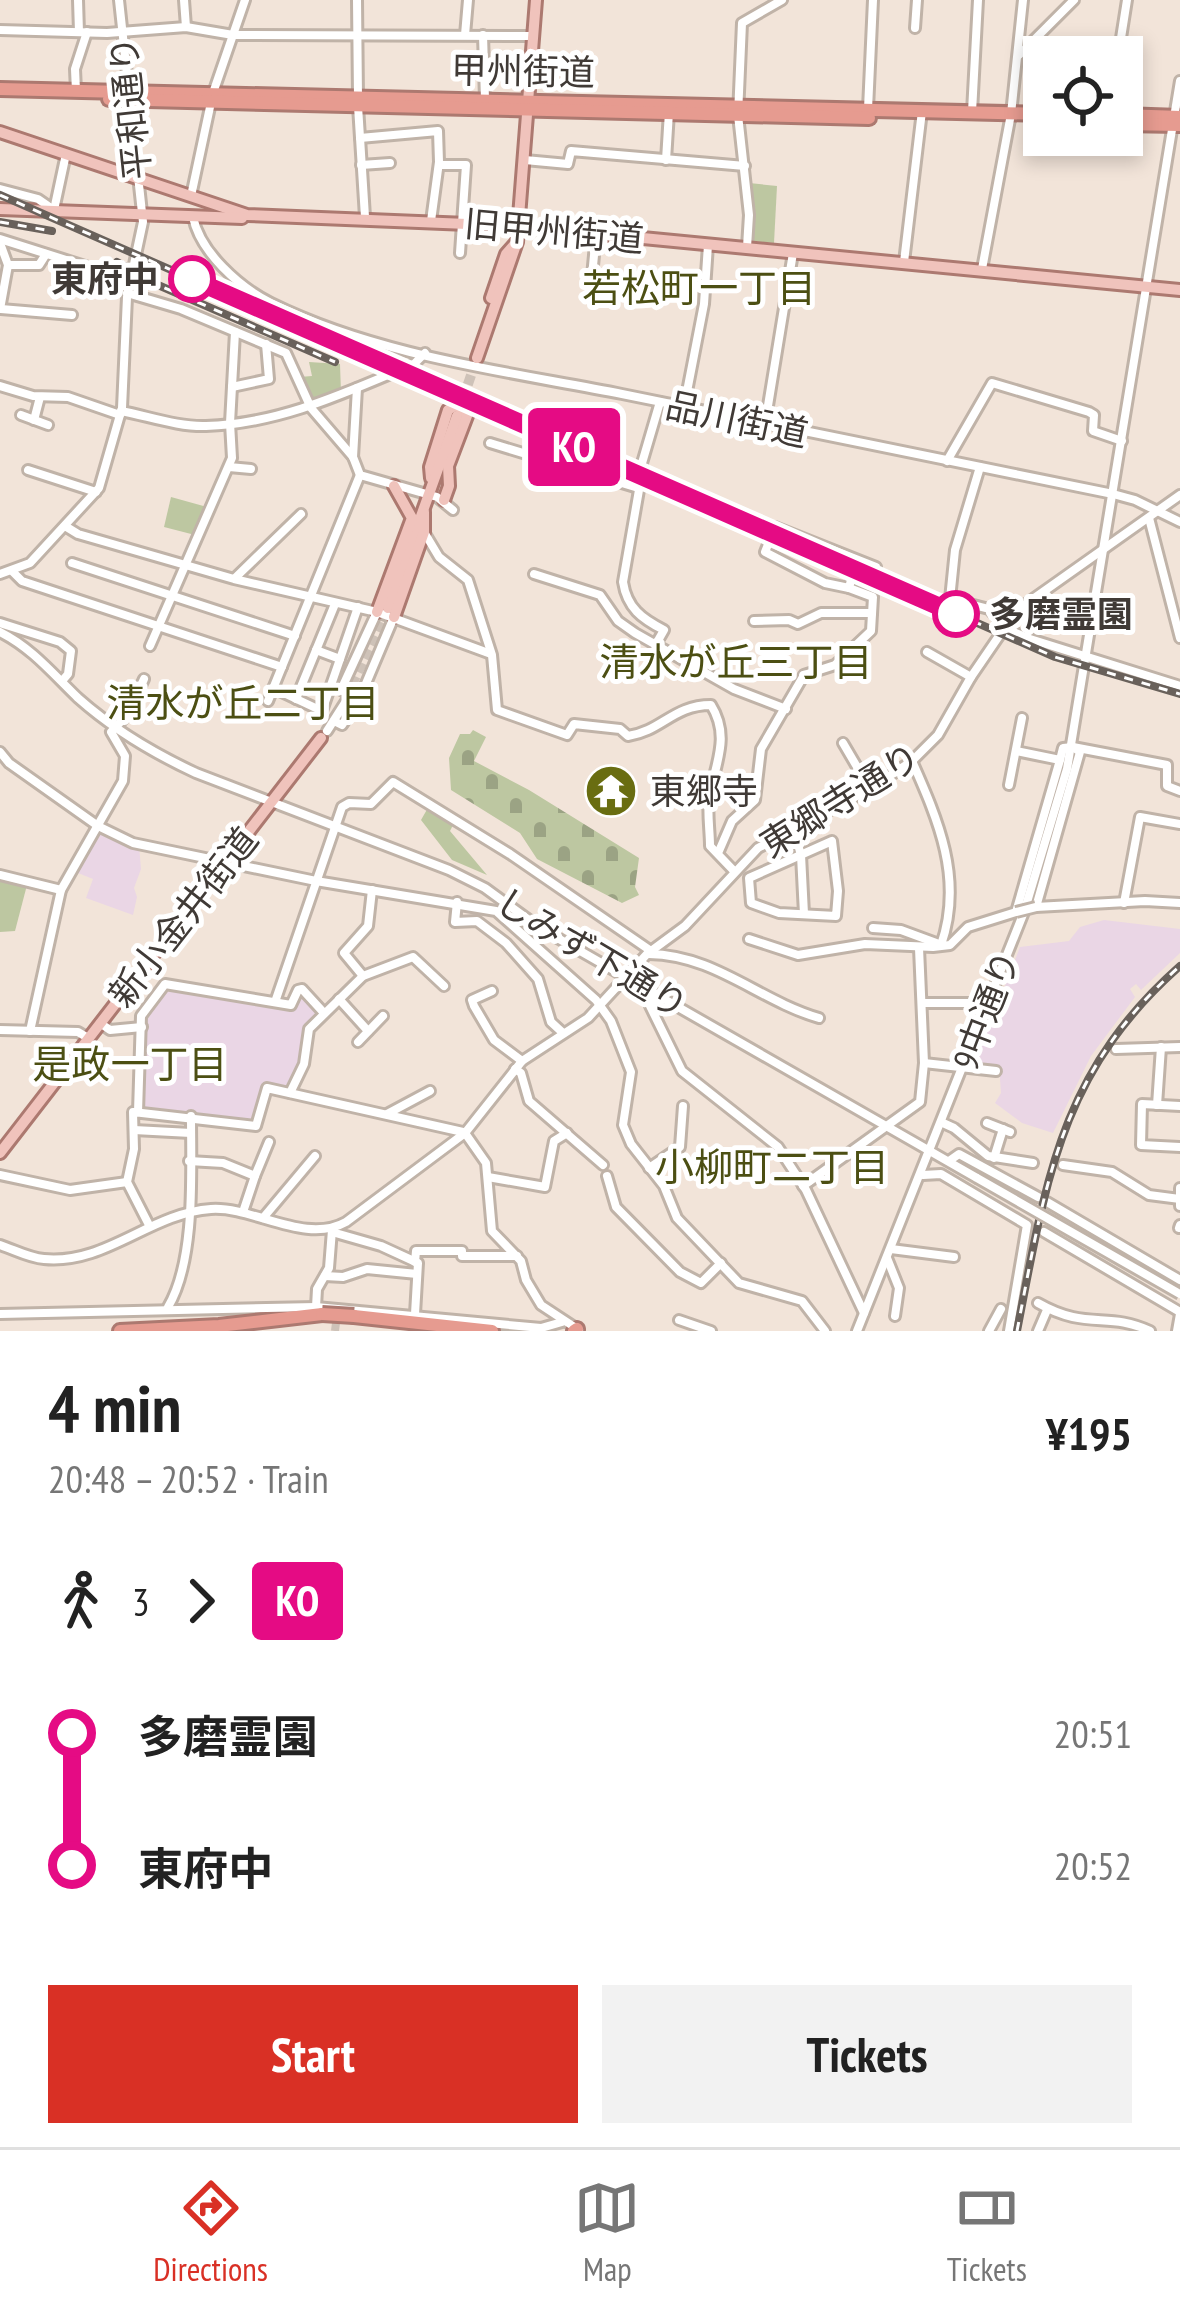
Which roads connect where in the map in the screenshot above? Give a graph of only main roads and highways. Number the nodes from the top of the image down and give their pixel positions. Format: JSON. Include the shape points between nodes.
{"nodes":[{"id":1,"x":536,"y":0,"type":"edge"},
{"id":2,"x":0,"y":93,"type":"edge"},
{"id":3,"x":129,"y":96,"type":"junction"},
{"id":4,"x":358,"y":101,"type":"junction"},
{"id":5,"x":530,"y":105,"type":"junction"},
{"id":6,"x":738,"y":110,"type":"junction"},
{"id":7,"x":922,"y":115,"type":"junction"},
{"id":8,"x":1010,"y":117,"type":"junction"},
{"id":9,"x":1023,"y":117,"type":"edge"},
{"id":10,"x":1143,"y":120,"type":"edge"},
{"id":11,"x":1177,"y":121,"type":"edge"},
{"id":12,"x":0,"y":131,"type":"edge"},
{"id":13,"x":215,"y":205,"type":"junction"},
{"id":14,"x":0,"y":209,"type":"edge"},
{"id":15,"x":257,"y":216,"type":"junction"},
{"id":16,"x":194,"y":217,"type":"junction"},
{"id":17,"x":519,"y":226,"type":"junction"},
{"id":18,"x":1180,"y":290,"type":"edge"},
{"id":19,"x":476,"y":362,"type":"tunnel mouth"},
{"id":20,"x":457,"y":416,"type":"tunnel mouth"},
{"id":21,"x":394,"y":486,"type":"road end"},
{"id":22,"x":430,"y":491,"type":"junction"},
{"id":23,"x":448,"y":505,"type":"road end"},
{"id":24,"x":424,"y":508,"type":"junction"},
{"id":25,"x":386,"y":612,"type":"junction"},
{"id":26,"x":324,"y":735,"type":"road end"},
{"id":27,"x":0,"y":1153,"type":"edge"},
{"id":28,"x":120,"y":1331,"type":"edge"},
{"id":29,"x":492,"y":1331,"type":"edge"}],
"edges":[{"from":1,"to":5,"type":"main road"},
{"from":2,"to":3,"type":"highway","name":"甲州街道"},
{"from":2,"to":3,"type":"highway","name":"甲州街道"},
{"from":3,"to":4,"type":"highway","name":"甲州街道"},
{"from":4,"to":5,"type":"highway","name":"甲州街道"},
{"from":4,"to":5,"type":"highway","name":"甲州街道"},
{"from":5,"to":6,"type":"highway","name":"甲州街道"},
{"from":5,"to":17,"type":"main road"},
{"from":6,"to":7,"type":"highway","name":"甲州街道"},
{"from":6,"to":7,"type":"highway","name":"甲州街道"},
{"from":7,"to":8,"type":"highway","name":"甲州街道"},
{"from":7,"to":8,"type":"highway","name":"甲州街道"},
{"from":8,"to":9,"type":"highway","name":"甲州街道"},
{"from":10,"to":11,"type":"highway"},
{"from":12,"to":13,"type":"main road","name":"旧甲州街道"},
{"from":13,"to":15,"type":"main road","name":"旧甲州街道"},
{"from":13,"to":16,"type":"main road"},
{"from":14,"to":16,"type":"main road"},
{"from":15,"to":16,"type":"main road"},
{"from":15,"to":17,"type":"main road","name":"旧甲州街道"},
{"from":17,"to":18,"type":"main road","name":"旧甲州街道"},
{"from":17,"to":19,"type":"main road","via":[[518,263]]},
{"from":20,"to":22,"type":"main road"},
{"from":21,"to":25,"type":"main road","via":[[412,518]]},
{"from":22,"to":23,"type":"main road","via":[[448,410],[457,406],[467,416],[448,466]]},
{"from":22,"to":24,"type":"main road"},
{"from":24,"to":25,"type":"main road"},
{"from":24,"to":25,"type":"main road","via":[[424,532]]},
{"from":26,"to":27,"type":"main road","name":"新小金井街道"},
{"from":28,"to":29,"type":"highway","bridge":true,"via":[[206,1328],[319,1310]]}]}
